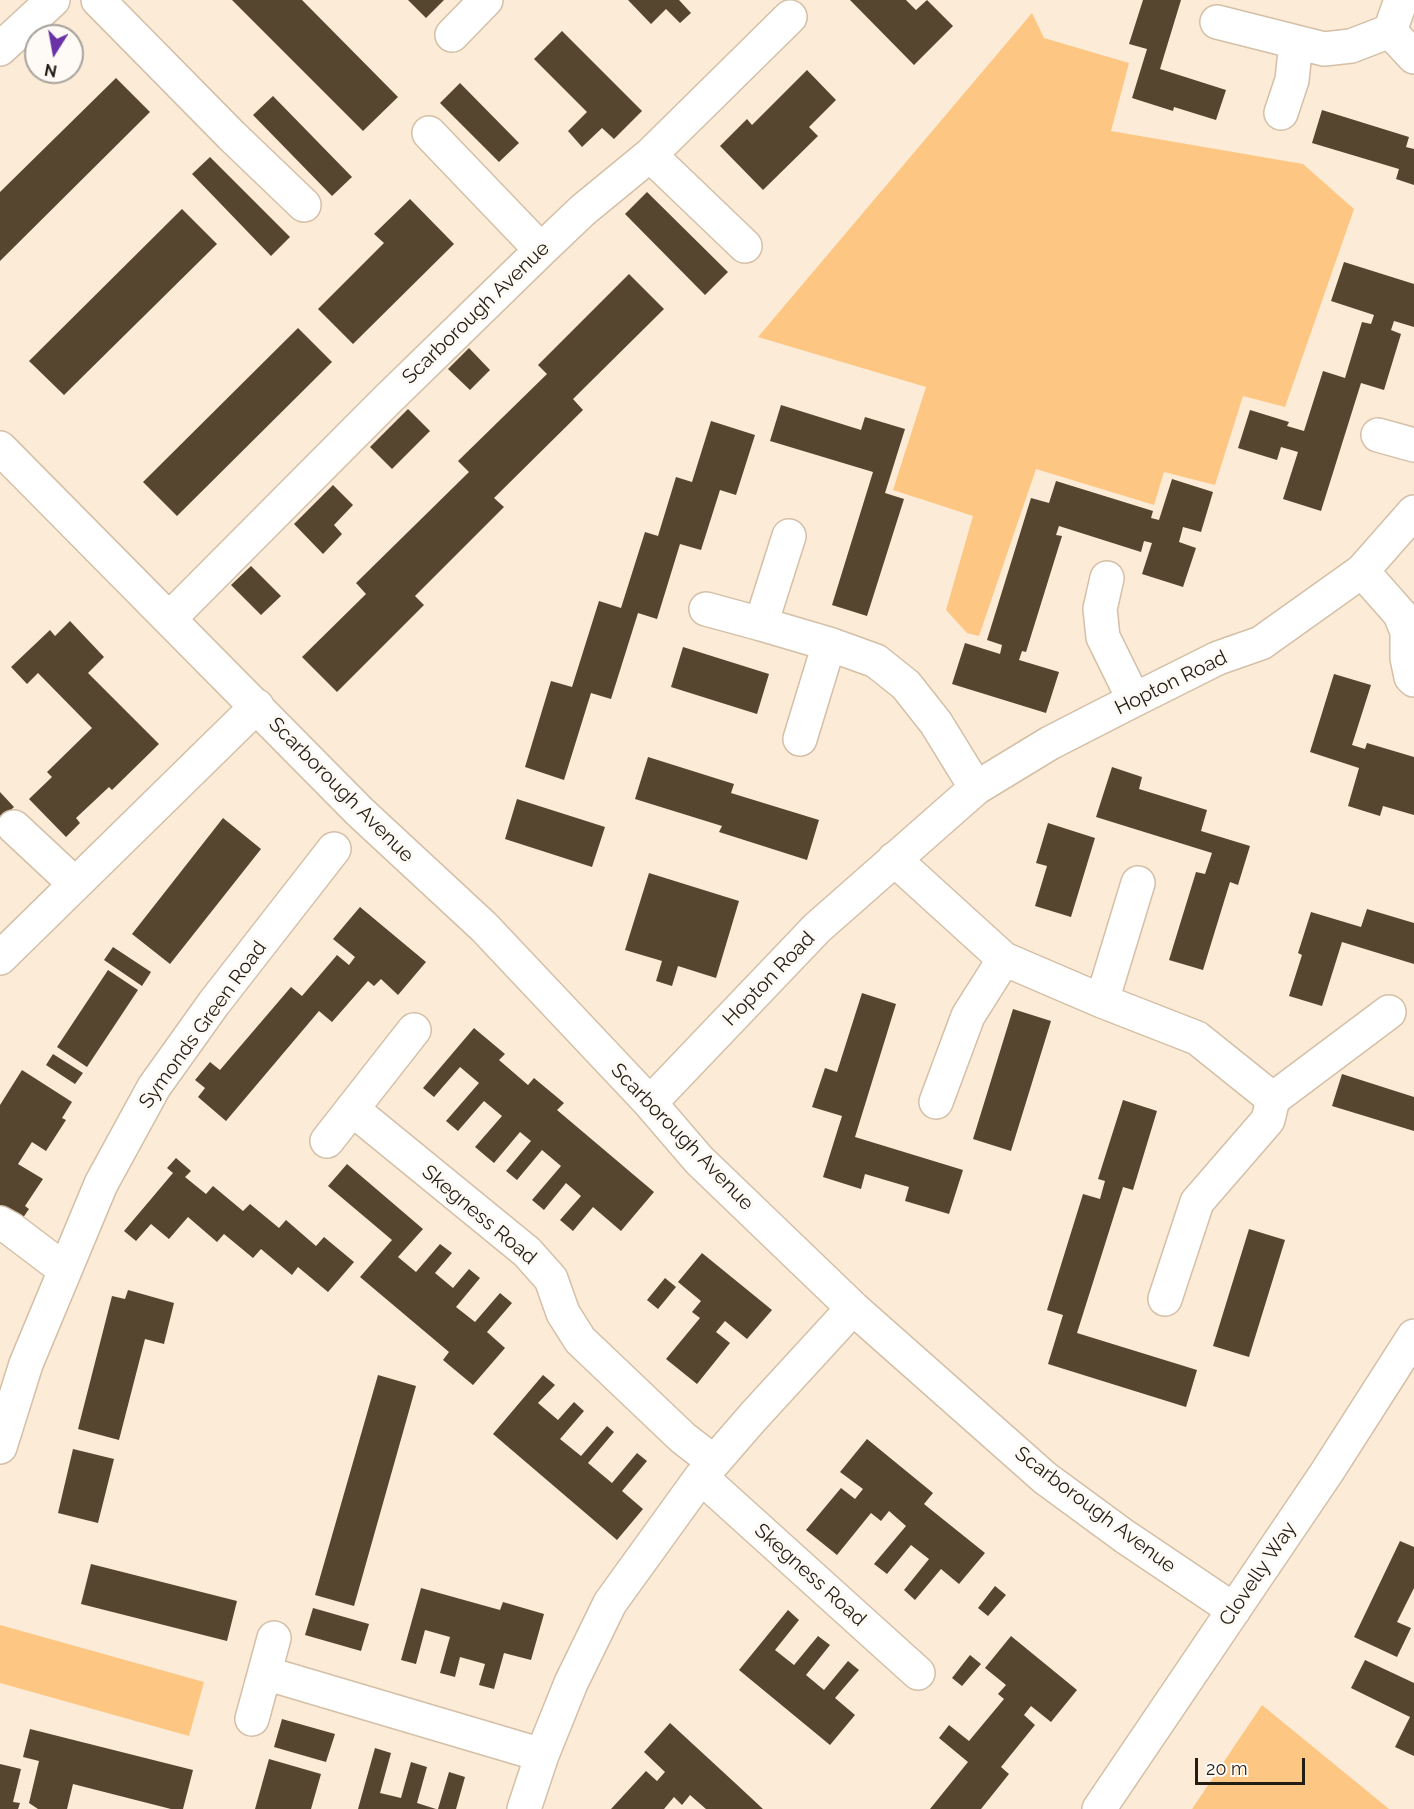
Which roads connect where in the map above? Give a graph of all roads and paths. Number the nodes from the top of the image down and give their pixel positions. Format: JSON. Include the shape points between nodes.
{"nodes":[{"id":1,"x":53,"y":0,"type":"edge"},
{"id":2,"x":98,"y":0,"type":"edge"},
{"id":3,"x":486,"y":0,"type":"edge"},
{"id":4,"x":1401,"y":0,"type":"edge"},
{"id":5,"x":790,"y":17,"type":"dead end"},
{"id":6,"x":1217,"y":22,"type":"dead end"},
{"id":7,"x":1390,"y":31,"type":"junction"},
{"id":8,"x":453,"y":35,"type":"dead end"},
{"id":9,"x":1296,"y":42,"type":"junction"},
{"id":10,"x":0,"y":49,"type":"edge"},
{"id":11,"x":1414,"y":57,"type":"edge"},
{"id":12,"x":1281,"y":113,"type":"dead end"},
{"id":13,"x":429,"y":133,"type":"dead end"},
{"id":14,"x":650,"y":155,"type":"junction"},
{"id":15,"x":304,"y":205,"type":"dead end"},
{"id":16,"x":745,"y":246,"type":"dead end"},
{"id":17,"x":541,"y":250,"type":"junction"},
{"id":18,"x":1378,"y":435,"type":"dead end"},
{"id":19,"x":1414,"y":445,"type":"edge"},
{"id":20,"x":0,"y":448,"type":"edge"},
{"id":21,"x":1414,"y":512,"type":"edge"},
{"id":22,"x":789,"y":536,"type":"dead end"},
{"id":23,"x":1362,"y":570,"type":"junction"},
{"id":24,"x":1107,"y":578,"type":"dead end"},
{"id":25,"x":706,"y":609,"type":"dead end"},
{"id":26,"x":170,"y":618,"type":"junction"},
{"id":27,"x":761,"y":624,"type":"junction"},
{"id":28,"x":829,"y":644,"type":"junction"},
{"id":29,"x":1414,"y":680,"type":"edge"},
{"id":30,"x":1134,"y":700,"type":"junction"},
{"id":31,"x":257,"y":706,"type":"junction"},
{"id":32,"x":800,"y":739,"type":"dead end"},
{"id":33,"x":976,"y":788,"type":"junction"},
{"id":34,"x":14,"y":827,"type":"dead end"},
{"id":35,"x":334,"y":849,"type":"dead end"},
{"id":36,"x":894,"y":859,"type":"junction"},
{"id":37,"x":1138,"y":883,"type":"dead end"},
{"id":38,"x":75,"y":884,"type":"junction"},
{"id":39,"x":0,"y":958,"type":"edge"},
{"id":40,"x":1004,"y":958,"type":"junction"},
{"id":41,"x":1102,"y":1001,"type":"junction"},
{"id":42,"x":1389,"y":1012,"type":"dead end"},
{"id":43,"x":414,"y":1030,"type":"dead end"},
{"id":44,"x":1273,"y":1099,"type":"junction"},
{"id":45,"x":936,"y":1102,"type":"dead end"},
{"id":46,"x":650,"y":1103,"type":"junction"},
{"id":47,"x":352,"y":1108,"type":"junction"},
{"id":48,"x":327,"y":1141,"type":"dead end"},
{"id":49,"x":0,"y":1223,"type":"edge"},
{"id":50,"x":65,"y":1270,"type":"junction"},
{"id":51,"x":1165,"y":1299,"type":"dead end"},
{"id":52,"x":853,"y":1308,"type":"junction"},
{"id":53,"x":1414,"y":1336,"type":"edge"},
{"id":54,"x":0,"y":1447,"type":"edge"},
{"id":55,"x":708,"y":1470,"type":"junction"},
{"id":56,"x":1234,"y":1610,"type":"junction"},
{"id":57,"x":274,"y":1638,"type":"dead end"},
{"id":58,"x":918,"y":1672,"type":"dead end"},
{"id":59,"x":266,"y":1673,"type":"junction"},
{"id":60,"x":252,"y":1719,"type":"dead end"},
{"id":61,"x":542,"y":1755,"type":"junction"},
{"id":62,"x":524,"y":1809,"type":"edge"},
{"id":63,"x":1099,"y":1809,"type":"edge"}],
"edges":[{"from":1,"to":10,"type":"street"},
{"from":2,"to":15,"type":"street"},
{"from":3,"to":8,"type":"street"},
{"from":4,"to":7,"type":"street"},
{"from":5,"to":14,"type":"street","name":"Scarborough Avenue"},
{"from":6,"to":9,"type":"street"},
{"from":7,"to":9,"type":"street","via":[[1351,46],[1324,49]]},
{"from":7,"to":11,"type":"street"},
{"from":9,"to":12,"type":"street","via":[[1292,80]]},
{"from":13,"to":17,"type":"street"},
{"from":14,"to":16,"type":"street"},
{"from":14,"to":17,"type":"street","name":"Scarborough Avenue"},
{"from":17,"to":26,"type":"street","name":"Scarborough Avenue"},
{"from":18,"to":19,"type":"street"},
{"from":20,"to":26,"type":"street","name":"Scarborough Avenue"},
{"from":21,"to":23,"type":"street","name":"Hopton Road"},
{"from":22,"to":27,"type":"street"},
{"from":23,"to":29,"type":"street","via":[[1400,614],[1407,632],[1407,658]]},
{"from":23,"to":30,"type":"street","name":"Hopton Road","via":[[1261,643],[1218,658]]},
{"from":24,"to":30,"type":"street","via":[[1100,609],[1103,637]]},
{"from":25,"to":27,"type":"street"},
{"from":26,"to":31,"type":"street","name":"Scarborough Avenue"},
{"from":27,"to":28,"type":"street"},
{"from":28,"to":32,"type":"street"},
{"from":28,"to":33,"type":"street","via":[[876,661],[906,685],[936,723]]},
{"from":30,"to":33,"type":"street","name":"Hopton Road","via":[[1050,743]]},
{"from":31,"to":38,"type":"street"},
{"from":31,"to":46,"type":"street","name":"Scarborough Avenue","via":[[360,812],[484,927]]},
{"from":33,"to":36,"type":"street","name":"Hopton Road"},
{"from":34,"to":38,"type":"street"},
{"from":35,"to":50,"type":"street","name":"Symonds Green Road","via":[[154,1087],[101,1184]]},
{"from":36,"to":40,"type":"street"},
{"from":36,"to":46,"type":"street","name":"Hopton Road","via":[[817,928]]},
{"from":37,"to":41,"type":"street"},
{"from":38,"to":39,"type":"street"},
{"from":40,"to":41,"type":"street"},
{"from":40,"to":45,"type":"street","via":[[968,1016]]},
{"from":41,"to":44,"type":"street","via":[[1197,1038]]},
{"from":42,"to":44,"type":"street"},
{"from":43,"to":47,"type":"street"},
{"from":44,"to":51,"type":"street","via":[[1268,1120],[1197,1202]]},
{"from":46,"to":52,"type":"street","name":"Scarborough Avenue","via":[[699,1160]]},
{"from":47,"to":48,"type":"street"},
{"from":47,"to":55,"type":"street","name":"Skegness Road","via":[[527,1252],[551,1279],[563,1312],[580,1340],[683,1438]]},
{"from":49,"to":50,"type":"street"},
{"from":50,"to":54,"type":"street","name":"Symonds Green Road","via":[[26,1364]]},
{"from":52,"to":55,"type":"street"},
{"from":52,"to":56,"type":"street","name":"Scarborough Avenue","via":[[1046,1478]]},
{"from":53,"to":56,"type":"street","name":"Clovelly Way"},
{"from":55,"to":58,"type":"street","name":"Skegness Road"},
{"from":55,"to":61,"type":"street","via":[[610,1603]]},
{"from":56,"to":63,"type":"street","name":"Clovelly Way"},
{"from":57,"to":59,"type":"street"},
{"from":59,"to":60,"type":"street"},
{"from":59,"to":61,"type":"street"},
{"from":61,"to":62,"type":"street"}]}
